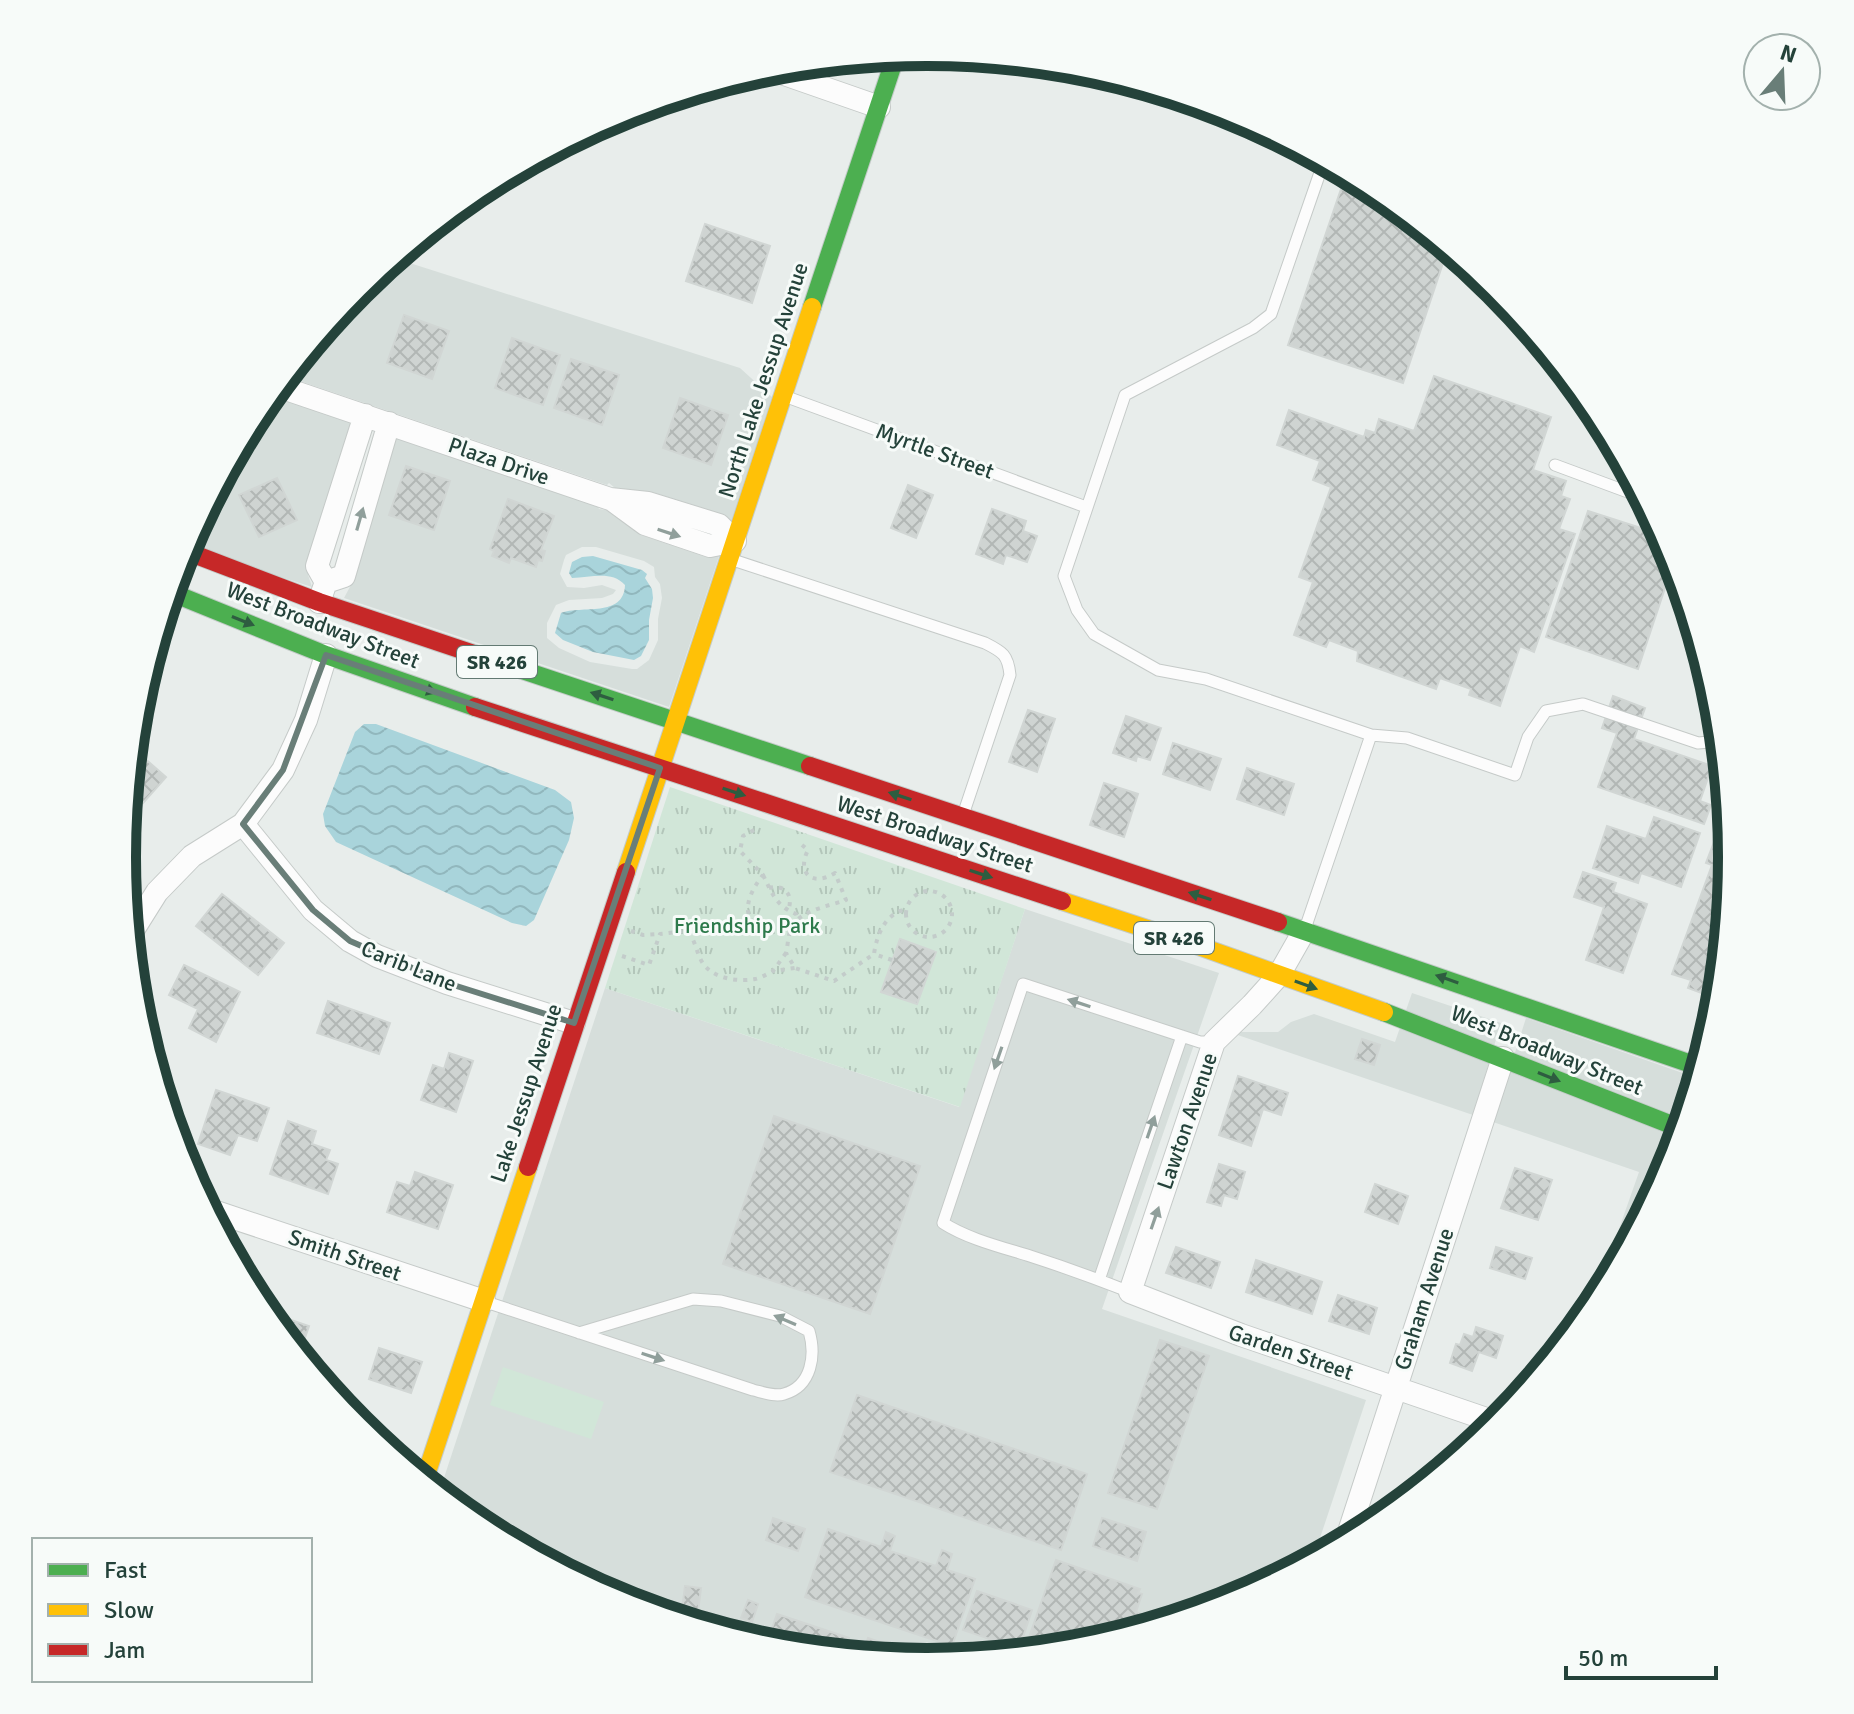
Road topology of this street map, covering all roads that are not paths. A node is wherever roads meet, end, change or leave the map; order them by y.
1 (892, 67) edge
2 (795, 78) edge
3 (879, 107) junction
4 (1320, 171) edge
5 (289, 390) edge
6 (783, 396) junction
7 (365, 415) junction
8 (389, 423) junction
9 (1555, 465) dead end
10 (1628, 492) edge
11 (1086, 507) junction
12 (732, 550) junction
13 (196, 554) edge
14 (322, 592) junction
15 (180, 596) edge
16 (326, 655) junction
17 (676, 721) junction
18 (1371, 735) junction
19 (1709, 742) edge
20 (660, 768) junction
21 (962, 816) junction
22 (243, 824) junction
23 (139, 920) edge
24 (1304, 931) junction
25 (1279, 975) junction
26 (574, 1023) junction
27 (1182, 1036) junction
28 (1214, 1042) junction
29 (1503, 1058) junction
30 (1690, 1064) edge
31 (1671, 1125) edge
32 (222, 1214) edge
33 (1099, 1280) junction
34 (1130, 1292) junction
35 (484, 1301) junction
36 (579, 1333) junction
37 (1395, 1388) junction
38 (1484, 1418) edge
39 (427, 1471) edge
40 (1351, 1524) edge

1 - 3 main road, North Lake Jessup Avenue
2 - 3 street
3 - 6 main road, North Lake Jessup Avenue
4 - 11 lane
5 - 7 street, Plaza Drive
6 - 11 lane, Myrtle Street
6 - 12 main road, North Lake Jessup Avenue
7 - 8 street, Plaza Drive
7 - 14 street
8 - 12 street, Plaza Drive
14 -> 8 street
9 - 10 lane
11 - 18 lane
12 - 17 main road, North Lake Jessup Avenue
12 - 21 lane
13 - 14 main road, West Broadway Street / SR 426
17 -> 14 main road, West Broadway Street / SR 426
15 -> 16 main road, West Broadway Street / SR 426
16 -> 20 main road, West Broadway Street / SR 426
16 - 22 street
17 - 20 main road, Lake Jessup Avenue
21 -> 17 main road, West Broadway Street / SR 426
18 - 19 lane
18 - 24 lane
20 -> 25 main road, West Broadway Street / SR 426
20 - 26 main road, Lake Jessup Avenue
24 -> 21 main road, West Broadway Street / SR 426
22 - 23 street
22 - 26 street, Carib Lane
24 - 25 street, Lawton Avenue
30 -> 24 main road, West Broadway Street / SR 426
25 - 28 street, Lawton Avenue
25 -> 29 main road, West Broadway Street / SR 426
26 - 35 main road, Lake Jessup Avenue
27 - 28 lane
33 -> 27 lane
27 -> 33 lane
34 -> 28 street, Lawton Avenue
29 -> 31 main road, West Broadway Street / SR 426
29 - 37 street, Graham Avenue
32 - 35 street, Smith Street
33 - 34 lane
34 - 37 street, Garden Street
35 - 36 lane
35 - 39 main road, Lake Jessup Avenue
36 -> 36 lane
37 - 38 street, Garden Street
37 - 40 street, Graham Avenue

